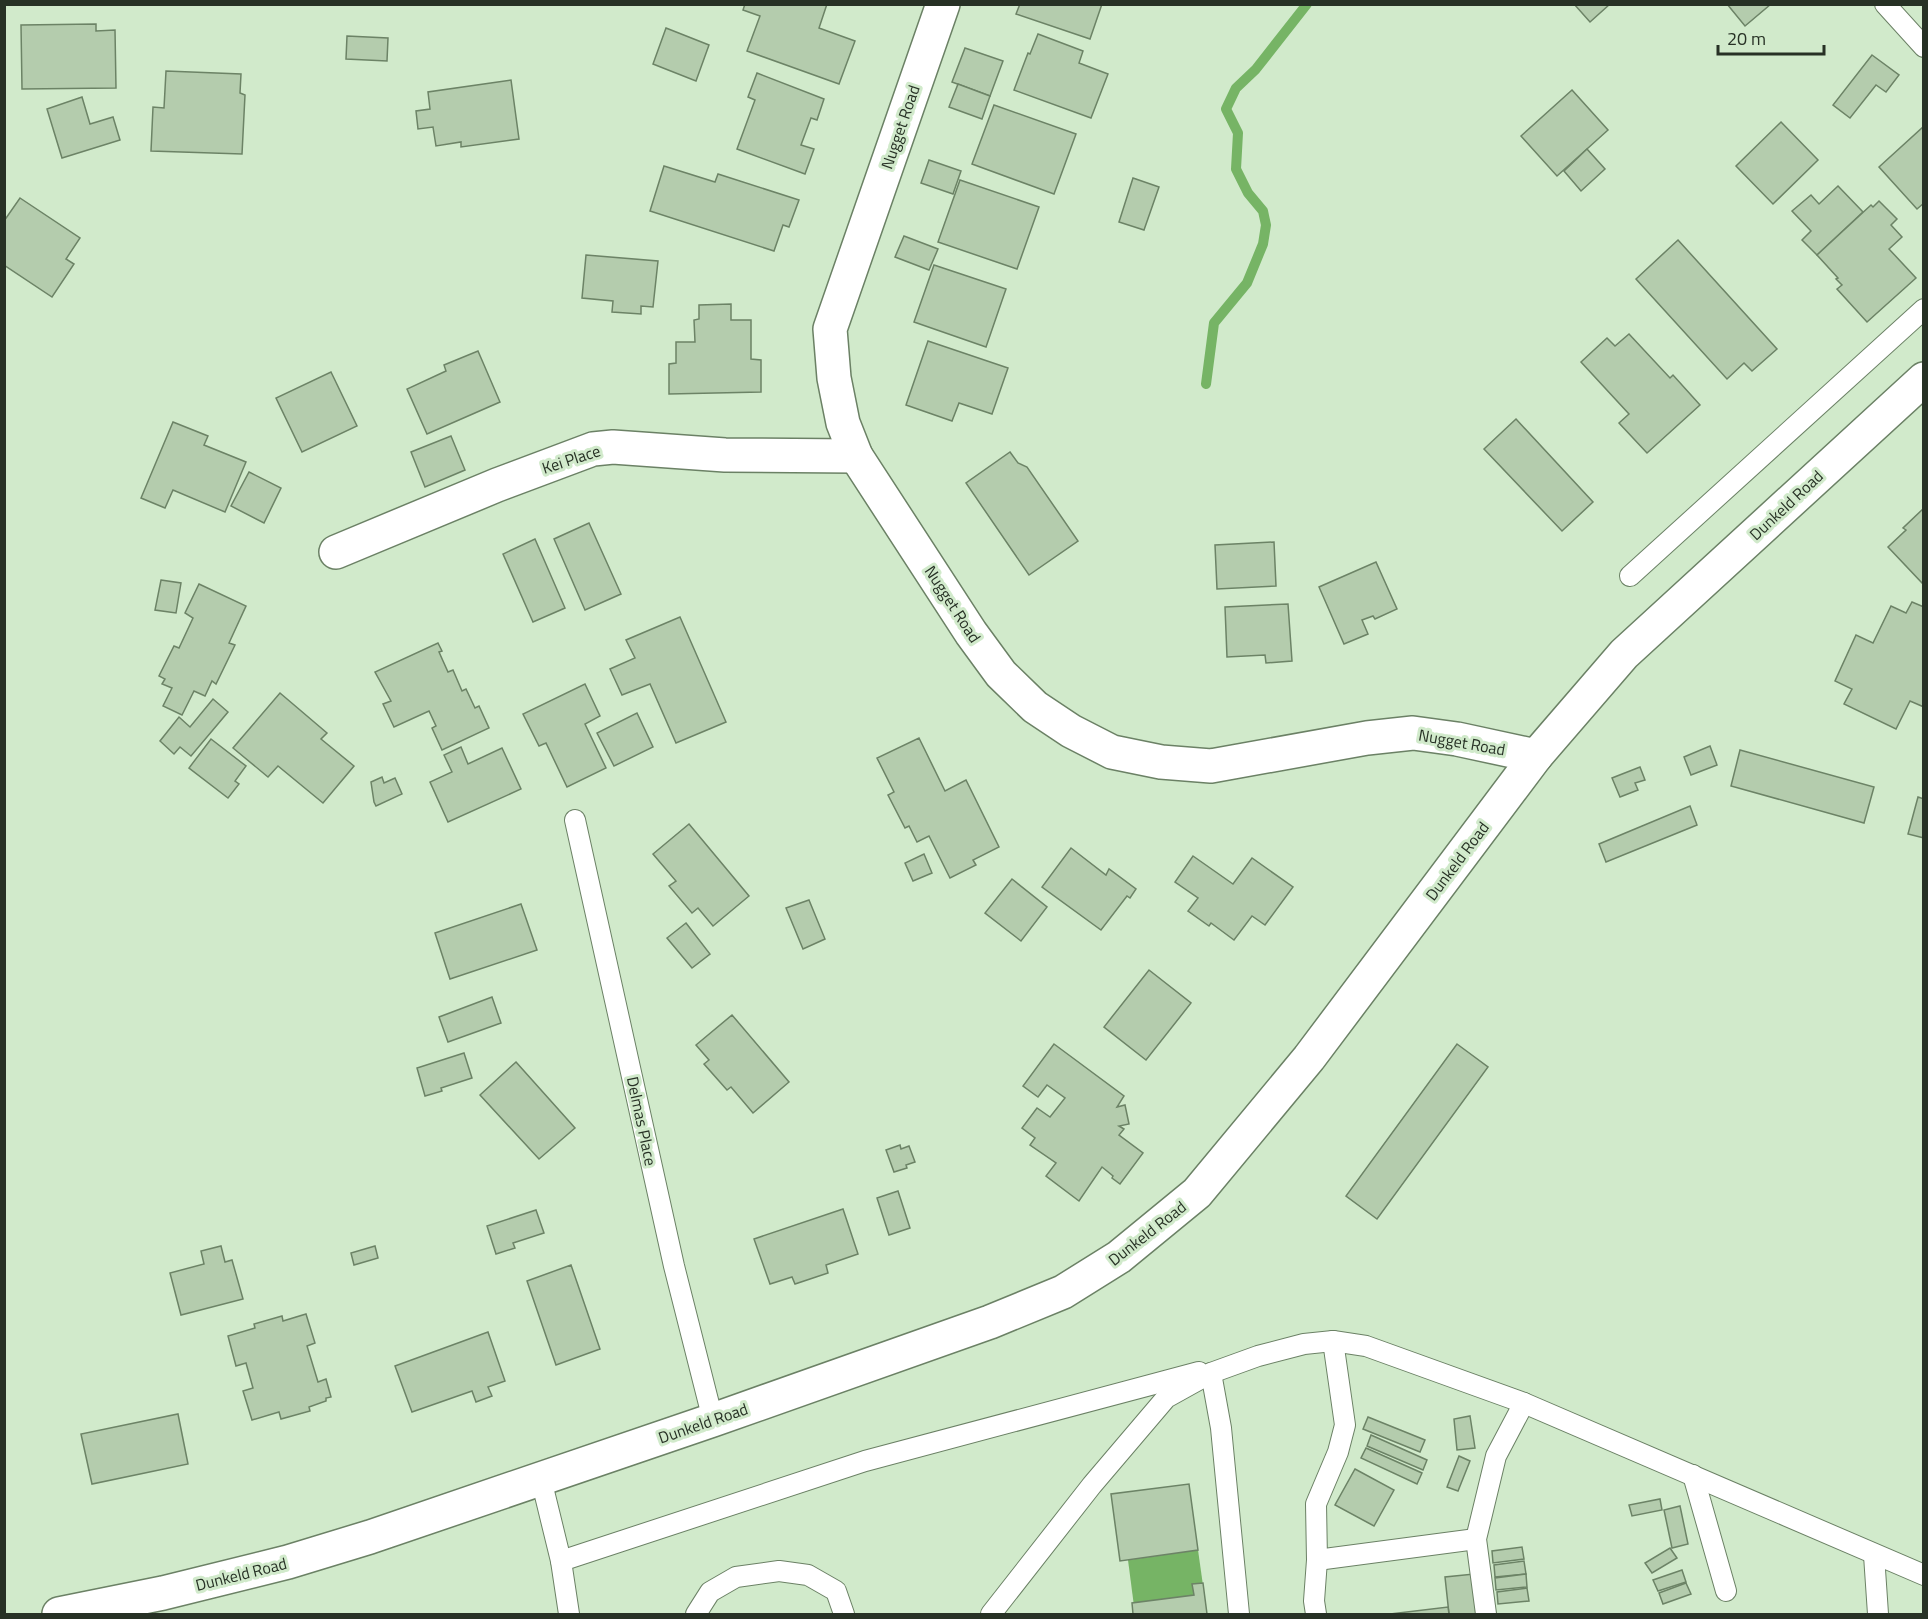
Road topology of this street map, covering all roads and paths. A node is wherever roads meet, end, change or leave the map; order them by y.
1 (943, 4) edge
2 (1885, 4) edge
3 (1923, 47) edge
4 (1923, 309) edge
5 (1923, 379) edge
6 (856, 456) junction
7 (336, 552) dead end
8 (1630, 576) dead end
9 (1536, 756) junction
10 (575, 820) dead end
11 (1333, 1341) junction
12 (1258, 1356) junction
13 (1210, 1373) junction
14 (1524, 1403) junction
15 (713, 1420) junction
16 (1693, 1475) junction
17 (541, 1479) junction
18 (1476, 1539) junction
19 (1874, 1555) junction
20 (1317, 1560) junction
21 (561, 1561) junction
22 (1923, 1575) edge
23 (1726, 1591) dead end
24 (59, 1614) edge
25 (569, 1614) edge
26 (696, 1614) edge
27 (844, 1614) edge
28 (991, 1614) edge
29 (1239, 1614) edge
30 (1316, 1614) edge
31 (1486, 1614) edge
32 (1878, 1614) edge

1 - 6 main road, Nugget Road
2 - 3 lane
4 - 8 lane
5 - 9 main road, Dunkeld Road
6 - 7 main road, Kei Place
6 - 9 main road, Nugget Road
9 - 15 main road, Dunkeld Road
10 - 15 lane, Delmas Place
11 - 12 lane
11 - 14 lane
11 - 20 lane
12 - 13 lane
12 - 21 lane
13 - 28 lane
13 - 29 lane
14 - 16 lane
14 - 18 lane
15 - 17 main road, Dunkeld Road
16 - 19 lane
16 - 23 lane
17 - 21 lane
17 - 24 main road, Dunkeld Road
18 - 20 lane
18 - 31 lane
19 - 22 lane
19 - 32 lane
20 - 30 lane
21 - 25 lane
26 - 27 lane

